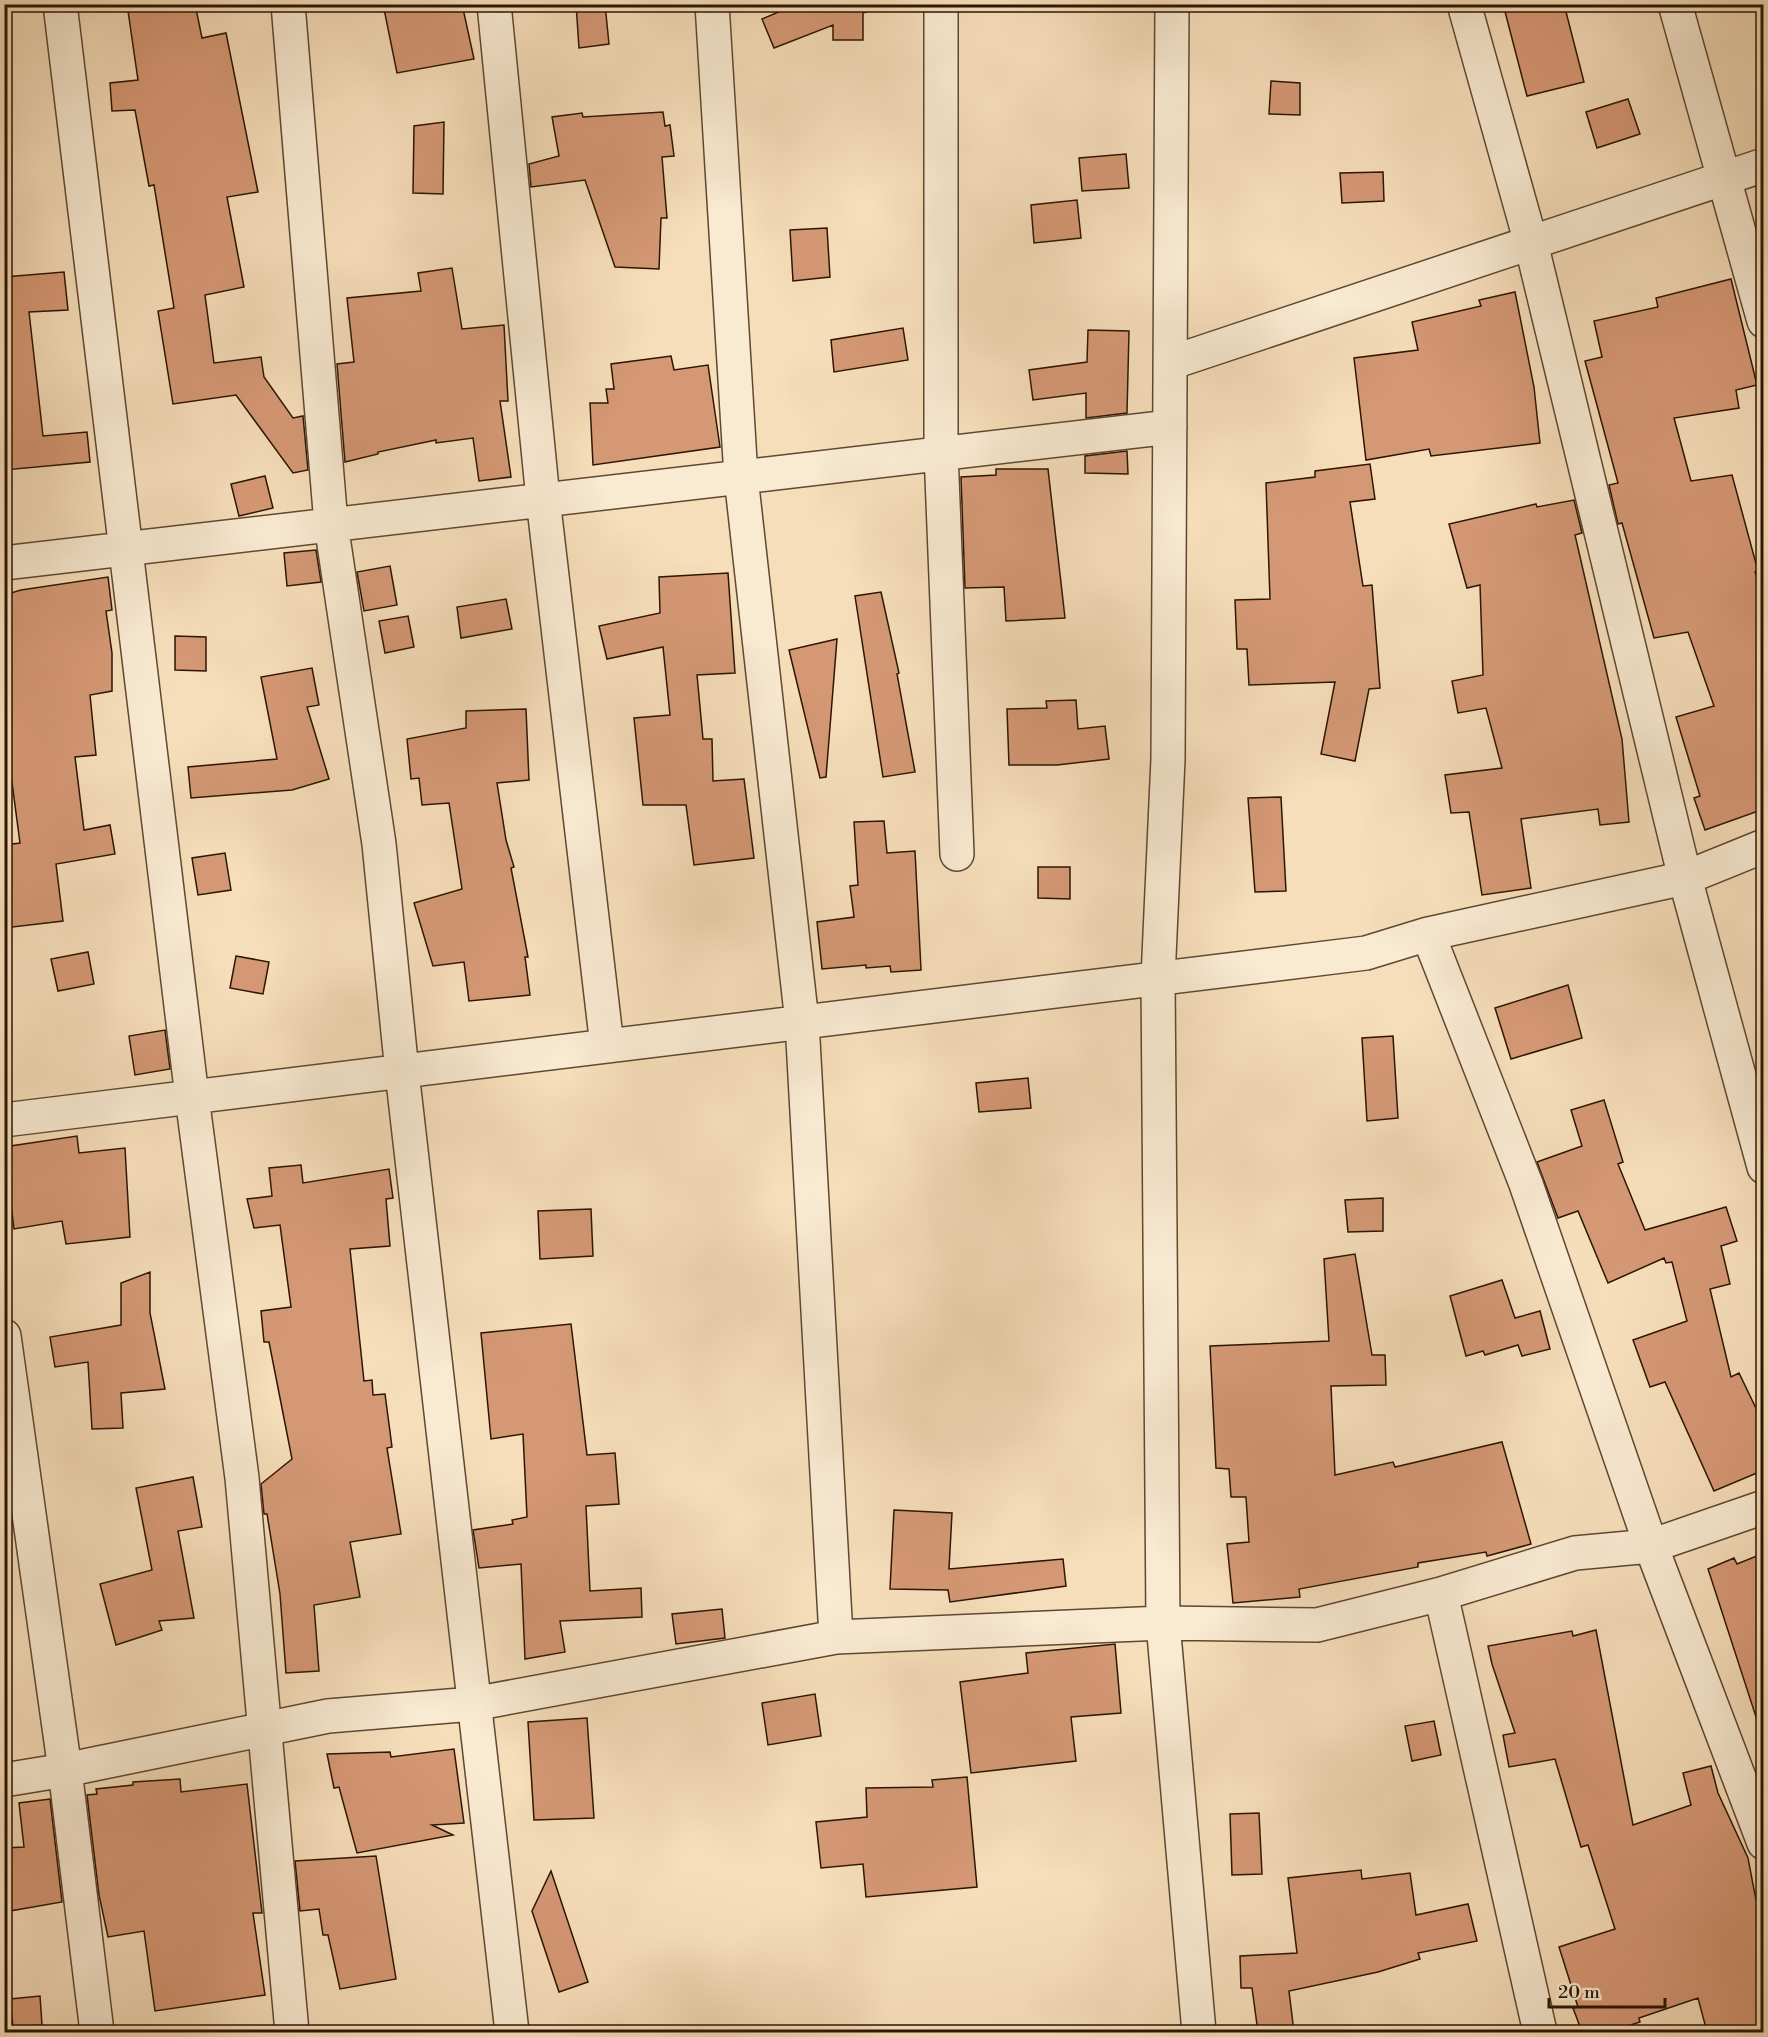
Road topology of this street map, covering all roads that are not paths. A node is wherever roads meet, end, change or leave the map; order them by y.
1 (60, 4) edge
2 (288, 4) edge
3 (494, 4) edge
4 (712, 4) edge
5 (941, 4) edge
6 (1172, 4) edge
7 (1464, 4) edge
8 (1675, 4) edge
9 (1764, 165) edge
10 (1722, 179) junction
11 (1531, 243) junction
12 (1764, 321) edge
13 (1170, 363) junction
14 (1170, 427) junction
15 (941, 452) junction
16 (741, 477) junction
17 (543, 500) junction
18 (331, 524) junction
19 (125, 550) junction
20 (4, 563) edge
21 (1764, 846) edge
22 (957, 855) dead end
23 (1684, 878) junction
24 (1428, 934) junction
25 (1158, 978) junction
26 (802, 1022) junction
27 (607, 1046) junction
28 (402, 1072) junction
29 (192, 1097) junction
30 (4, 1120) edge
31 (1764, 1167) edge
32 (4, 1336) edge
33 (1764, 1507) edge
34 (1650, 1546) junction
35 (1441, 1594) junction
36 (1163, 1623) junction
37 (836, 1637) junction
38 (473, 1704) junction
39 (266, 1729) junction
40 (65, 1770) junction
41 (4, 1780) edge
42 (1764, 1843) edge
43 (97, 2032) edge
44 (292, 2032) edge
45 (512, 2032) edge
46 (1199, 2032) edge
47 (1540, 2032) edge

1 - 19 street
2 - 18 street
3 - 17 street
4 - 16 street
5 - 15 street
6 - 13 street
7 - 11 street
8 - 10 street
9 - 10 street
10 - 11 street
10 - 12 street
11 - 13 street
11 - 23 street
13 - 14 street
14 - 15 street
14 - 25 street
15 - 16 street
15 - 22 street
16 - 17 street
16 - 26 street
17 - 18 street
17 - 27 street
18 - 19 street
18 - 28 street
19 - 20 street
19 - 29 street
21 - 23 street
23 - 24 street
23 - 31 street
24 - 25 street
24 - 34 street
25 - 26 street
25 - 36 street
26 - 27 street
26 - 37 street
27 - 28 street
28 - 29 street
28 - 38 street
29 - 30 street
29 - 39 street
32 - 40 street
33 - 34 street
34 - 35 street
34 - 42 street
35 - 36 street
35 - 47 street
36 - 37 street
36 - 46 street
37 - 38 street
38 - 39 street
38 - 45 street
39 - 40 street
39 - 44 street
40 - 41 street
40 - 43 street

